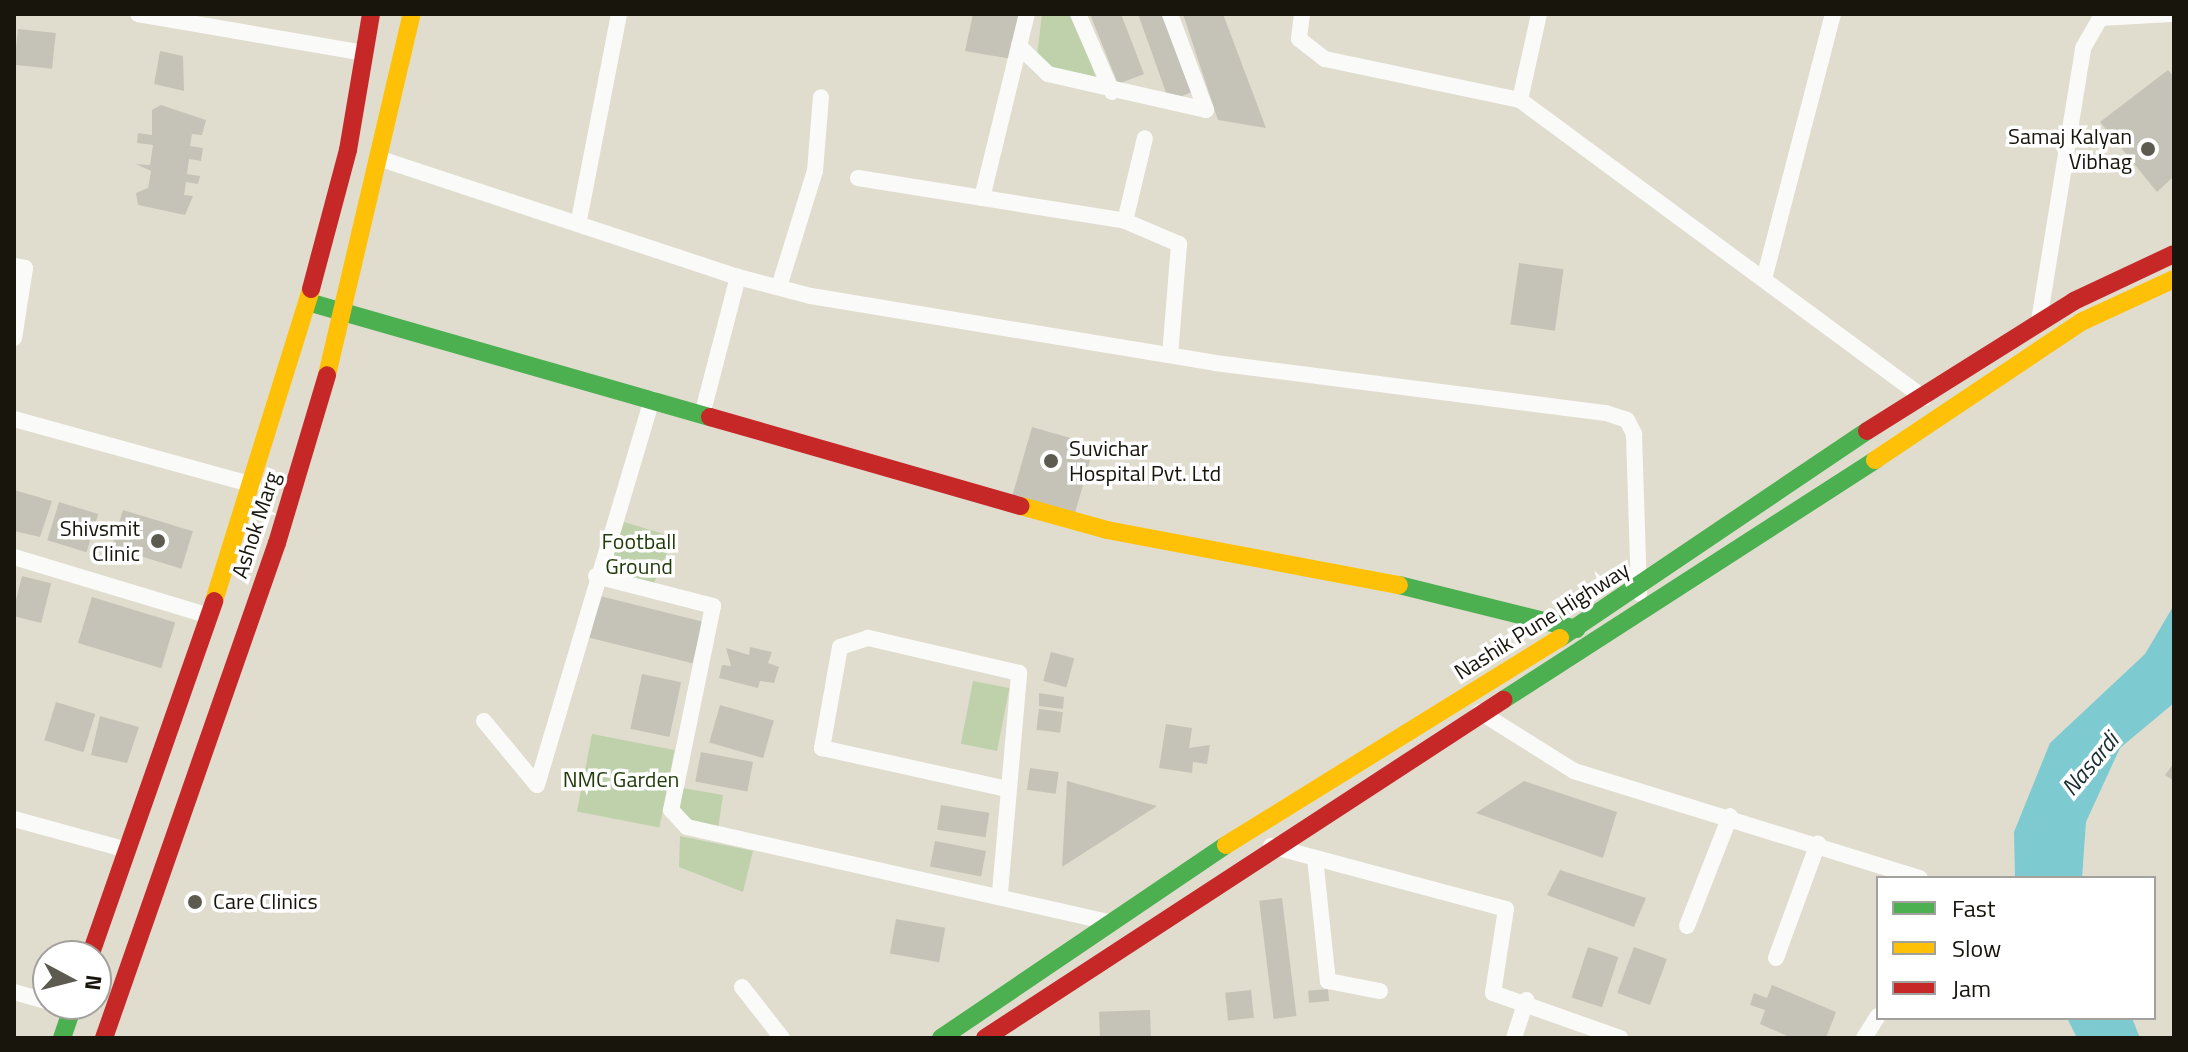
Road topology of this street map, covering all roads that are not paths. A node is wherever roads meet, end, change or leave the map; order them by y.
1 (138, 14) edge
2 (371, 14) edge
3 (412, 14) edge
4 (619, 14) edge
5 (1027, 14) edge
6 (1078, 14) edge
7 (1170, 14) edge
8 (1302, 14) edge
9 (1539, 14) edge
10 (1833, 14) edge
11 (2171, 14) edge
12 (1019, 46) junction
13 (364, 53) junction
14 (1112, 92) junction
15 (821, 97) dead end
16 (1520, 100) junction
17 (1145, 138) dead end
18 (381, 159) junction
19 (858, 178) dead end
20 (982, 198) junction
21 (579, 220) junction
22 (1125, 221) junction
23 (2174, 254) edge
24 (14, 266) edge
25 (738, 277) junction
26 (1764, 279) junction
27 (2174, 279) edge
28 (779, 287) junction
29 (308, 302) junction
30 (346, 311) junction
31 (2039, 321) junction
32 (14, 338) edge
33 (1170, 355) junction
34 (1921, 394) junction
35 (652, 399) junction
36 (702, 415) junction
37 (1939, 415) junction
38 (14, 419) edge
39 (253, 485) junction
40 (14, 557) edge
41 (596, 576) junction
42 (1637, 590) junction
43 (1649, 608) junction
44 (209, 616) junction
45 (1577, 629) junction
46 (1480, 712) junction
47 (484, 721) dead end
48 (1007, 789) junction
49 (1730, 816) junction
50 (14, 819) edge
51 (1818, 843) junction
52 (1271, 846) junction
53 (127, 850) junction
54 (1315, 858) junction
55 (1914, 876) edge
56 (1000, 892) junction
57 (1109, 922) junction
58 (1687, 926) dead end
59 (96, 940) edge
60 (1776, 958) dead end
61 (742, 987) dead end
62 (1380, 991) dead end
63 (1526, 1000) junction
64 (1876, 1019) edge
65 (104, 1038) edge
66 (782, 1038) edge
67 (941, 1038) edge
68 (985, 1038) edge
69 (1514, 1038) edge
70 (1620, 1038) edge
71 (1864, 1038) edge

1 - 13 street
2 - 13 main road, Ashok Marg
3 - 18 main road, Ashok Marg
4 - 21 street
5 - 12 street
6 - 14 street
7 - 14 street
8 - 16 street
9 - 16 street
10 - 26 street
11 - 31 street
12 - 14 street
12 - 20 street
13 - 29 main road, Ashok Marg
15 - 28 street
16 - 26 street
17 - 22 street
18 - 21 street
18 - 30 main road, Ashok Marg
19 - 20 street
20 - 22 street
21 - 25 street
22 - 33 street
23 - 31 main road, Nashik Pune Highway
24 - 32 street
25 - 28 street
25 - 36 street
26 - 34 street
27 - 37 main road, Nashik Pune Highway
28 - 33 street
29 - 30 main road
29 - 39 main road, Ashok Marg
30 - 35 main road
30 - 65 main road, Ashok Marg
31 - 34 main road, Nashik Pune Highway
33 - 42 street
34 - 37 street
34 - 42 main road, Nashik Pune Highway
35 - 36 main road
35 - 41 street
36 - 45 main road
37 - 43 main road, Nashik Pune Highway
38 - 39 street
39 - 44 main road, Ashok Marg
40 - 44 street
41 - 47 street
41 - 56 street
42 - 43 street
42 - 45 main road, Nashik Pune Highway
43 - 46 main road, Nashik Pune Highway
44 - 53 main road, Ashok Marg
45 - 57 main road, Nashik Pune Highway
46 - 49 street
46 - 52 main road, Nashik Pune Highway
48 - 48 street
48 - 56 street
49 - 51 street
49 - 58 street
50 - 53 street
51 - 55 street
51 - 60 street
52 - 54 street
52 - 68 main road, Nashik Pune Highway
53 - 59 main road, Ashok Marg
54 - 62 street
54 - 63 street
56 - 57 street
57 - 67 main road, Nashik Pune Highway
61 - 66 street
63 - 69 street
63 - 70 street
64 - 71 street

